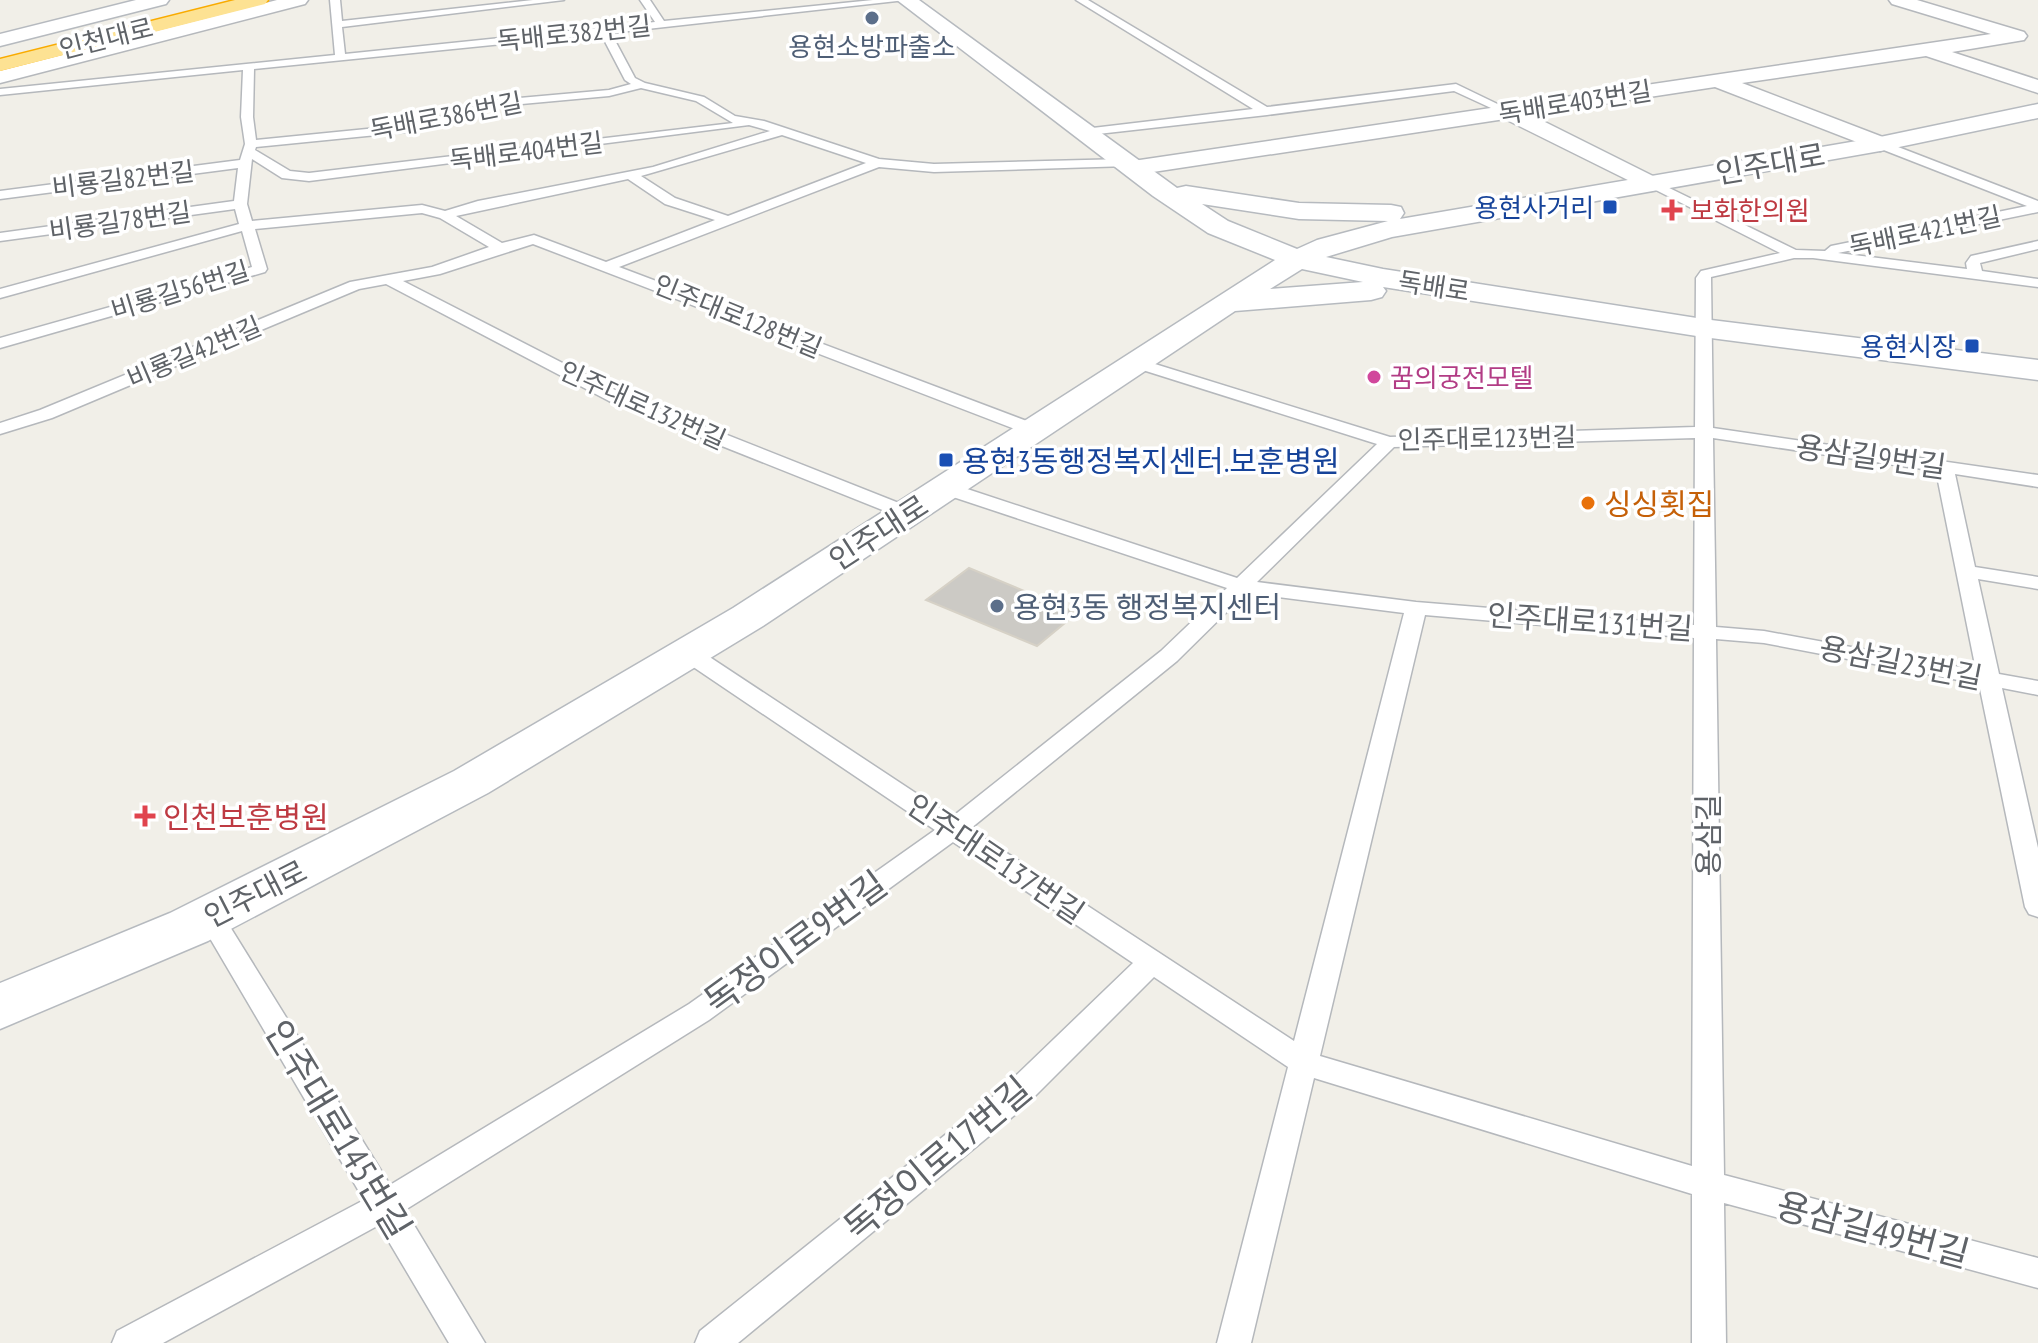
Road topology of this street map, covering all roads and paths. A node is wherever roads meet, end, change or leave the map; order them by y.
1 (159, 0) edge
2 (209, 0) edge
3 (258, 0) edge
4 (299, 0) edge
5 (335, 0) edge
6 (559, 0) edge
7 (645, 0) edge
8 (904, 0) edge
9 (1081, 0) edge
10 (1898, 0) edge
11 (661, 24) junction
12 (335, 25) junction
13 (604, 30) junction
14 (2028, 39) edge
15 (0, 40) edge
16 (1926, 49) junction
17 (0, 54) edge
18 (340, 57) junction
19 (0, 65) edge
20 (248, 66) junction
21 (0, 77) edge
22 (1716, 81) junction
23 (641, 85) junction
24 (2038, 87) edge
25 (0, 92) edge
26 (2038, 111) edge
27 (1267, 112) junction
28 (1508, 112) junction
29 (752, 123) junction
30 (780, 132) junction
31 (1084, 133) junction
32 (1880, 144) junction
33 (248, 153) junction
34 (878, 163) junction
35 (1129, 166) junction
36 (629, 174) junction
37 (1650, 184) junction
38 (1162, 190) junction
39 (0, 195) edge
40 (240, 204) junction
41 (2038, 207) edge
42 (445, 215) junction
43 (1458, 217) junction
44 (728, 220) junction
45 (1411, 225) junction
46 (246, 226) junction
47 (0, 237) edge
48 (2038, 245) edge
49 (500, 248) junction
50 (1794, 254) junction
51 (1813, 254) junction
52 (1297, 259) junction
53 (608, 266) junction
54 (1975, 275) junction
55 (388, 279) junction
56 (2038, 283) edge
57 (1445, 288) junction
58 (0, 294) edge
59 (1222, 306) junction
60 (1703, 328) junction
61 (0, 343) edge
62 (1136, 363) junction
63 (2038, 370) edge
64 (0, 429) edge
65 (1034, 430) junction
66 (1705, 432) junction
67 (1389, 442) junction
68 (1945, 474) junction
69 (2038, 481) edge
70 (945, 488) junction
71 (907, 513) junction
72 (1965, 571) junction
73 (2038, 583) edge
74 (1240, 586) junction
75 (1416, 608) junction
76 (1705, 630) junction
77 (1764, 637) joint
78 (688, 653) junction
79 (1988, 679) junction
80 (2038, 688) edge
81 (952, 830) junction
82 (2038, 907) edge
83 (210, 916) junction
84 (1152, 962) junction
85 (0, 1007) edge
86 (1304, 1063) junction
87 (1708, 1185) junction
88 (385, 1205) junction
89 (2038, 1273) edge
90 (129, 1343) edge
91 (468, 1343) edge
92 (712, 1343) edge
93 (1234, 1343) edge
94 (1709, 1343) edge

1 - 15 main road
2 - 17 highway, 인천대로
3 - 19 highway, 인천대로
4 - 21 street
5 - 12 lane
6 - 12 lane
7 - 11 lane
8 - 11 lane, 독배로382번길
8 - 31 main road, 독배로
9 - 27 lane
10 - 14 street
11 - 13 lane, 독배로382번길
12 - 18 lane
13 - 18 lane, 독배로382번길
13 - 23 lane
14 - 16 street, 독배로403번길
16 - 22 street, 독배로403번길
16 - 24 street
18 - 20 lane, 독배로382번길
20 - 25 lane, 독배로382번길
20 - 33 lane
22 - 28 street, 독배로403번길
22 - 32 street
23 - 29 lane, 독배로404번길
23 - 33 lane, 독배로386번길
26 - 32 main road, 인주대로
27 - 28 lane
27 - 31 lane
28 - 35 street, 독배로403번길
28 - 37 street
29 - 30 lane, 독배로404번길
29 - 33 lane, 독배로404번길
30 - 34 lane, 독배로404번길
30 - 36 lane, 독배로404번길
31 - 35 main road, 독배로
32 - 37 main road, 인주대로
32 - 41 lane
33 - 39 lane, 비룡길82번길
33 - 40 lane
34 - 35 lane, 독배로404번길
34 - 44 lane
35 - 38 main road, 독배로
36 - 42 lane
36 - 44 lane
37 - 43 main road, 인주대로
37 - 50 lane
38 - 43 main road
38 - 52 main road, 독배로
40 - 46 lane
40 - 47 lane, 비룡길78번길
41 - 51 lane, 독배로421번길
42 - 46 lane
42 - 49 lane
43 - 45 main road, 인주대로
44 - 53 lane
45 - 52 main road, 인주대로
45 - 57 main road
46 - 58 lane, 비룡길56번길
46 - 61 lane, 비룡길56번길
48 - 54 lane
49 - 53 lane, 인주대로128번길
49 - 55 lane, 비룡길42번길
50 - 51 lane, 독배로421번길
50 - 60 lane, 독배로421번길
51 - 54 lane, 독배로421번길
52 - 57 main road, 독배로
52 - 59 main road, 인주대로
53 - 65 lane, 인주대로128번길
54 - 56 lane
55 - 64 lane, 비룡길42번길
55 - 71 lane, 인주대로132번길
57 - 59 main road
57 - 60 main road, 독배로
59 - 62 main road, 인주대로
60 - 63 main road, 독배로
60 - 66 lane, 용삼길
62 - 65 main road, 인주대로
62 - 67 lane, 인주대로123번길
65 - 70 main road, 인주대로
66 - 67 lane, 인주대로123번길
66 - 68 lane, 용삼길9번길
66 - 76 lane, 용삼길
67 - 74 lane, 독정이로9번길
68 - 69 lane, 용삼길9번길
68 - 72 lane
70 - 71 main road, 인주대로
70 - 74 lane, 인주대로131번길
71 - 78 main road, 인주대로
72 - 73 lane
72 - 79 lane
74 - 75 lane, 인주대로131번길
74 - 81 lane, 독정이로9번길
75 - 76 lane, 인주대로131번길
75 - 86 lane
76 - 77 lane, 인주대로131번길
76 - 87 lane, 용삼길
77 - 79 lane, 용삼길23번길
78 - 81 lane, 인주대로137번길
78 - 83 main road, 인주대로
79 - 80 lane, 용삼길23번길
79 - 82 lane
81 - 84 lane, 인주대로137번길
81 - 88 lane, 독정이로9번길
83 - 85 main road, 인주대로
83 - 88 lane, 인주대로145번길
84 - 86 lane, 인주대로137번길
84 - 92 lane, 독정이로17번길
86 - 87 lane, 인주대로137번길
86 - 93 lane
87 - 89 lane, 용삼길49번길
87 - 94 lane, 용삼길
88 - 90 lane, 독정이로9번길
88 - 91 lane, 인주대로145번길

